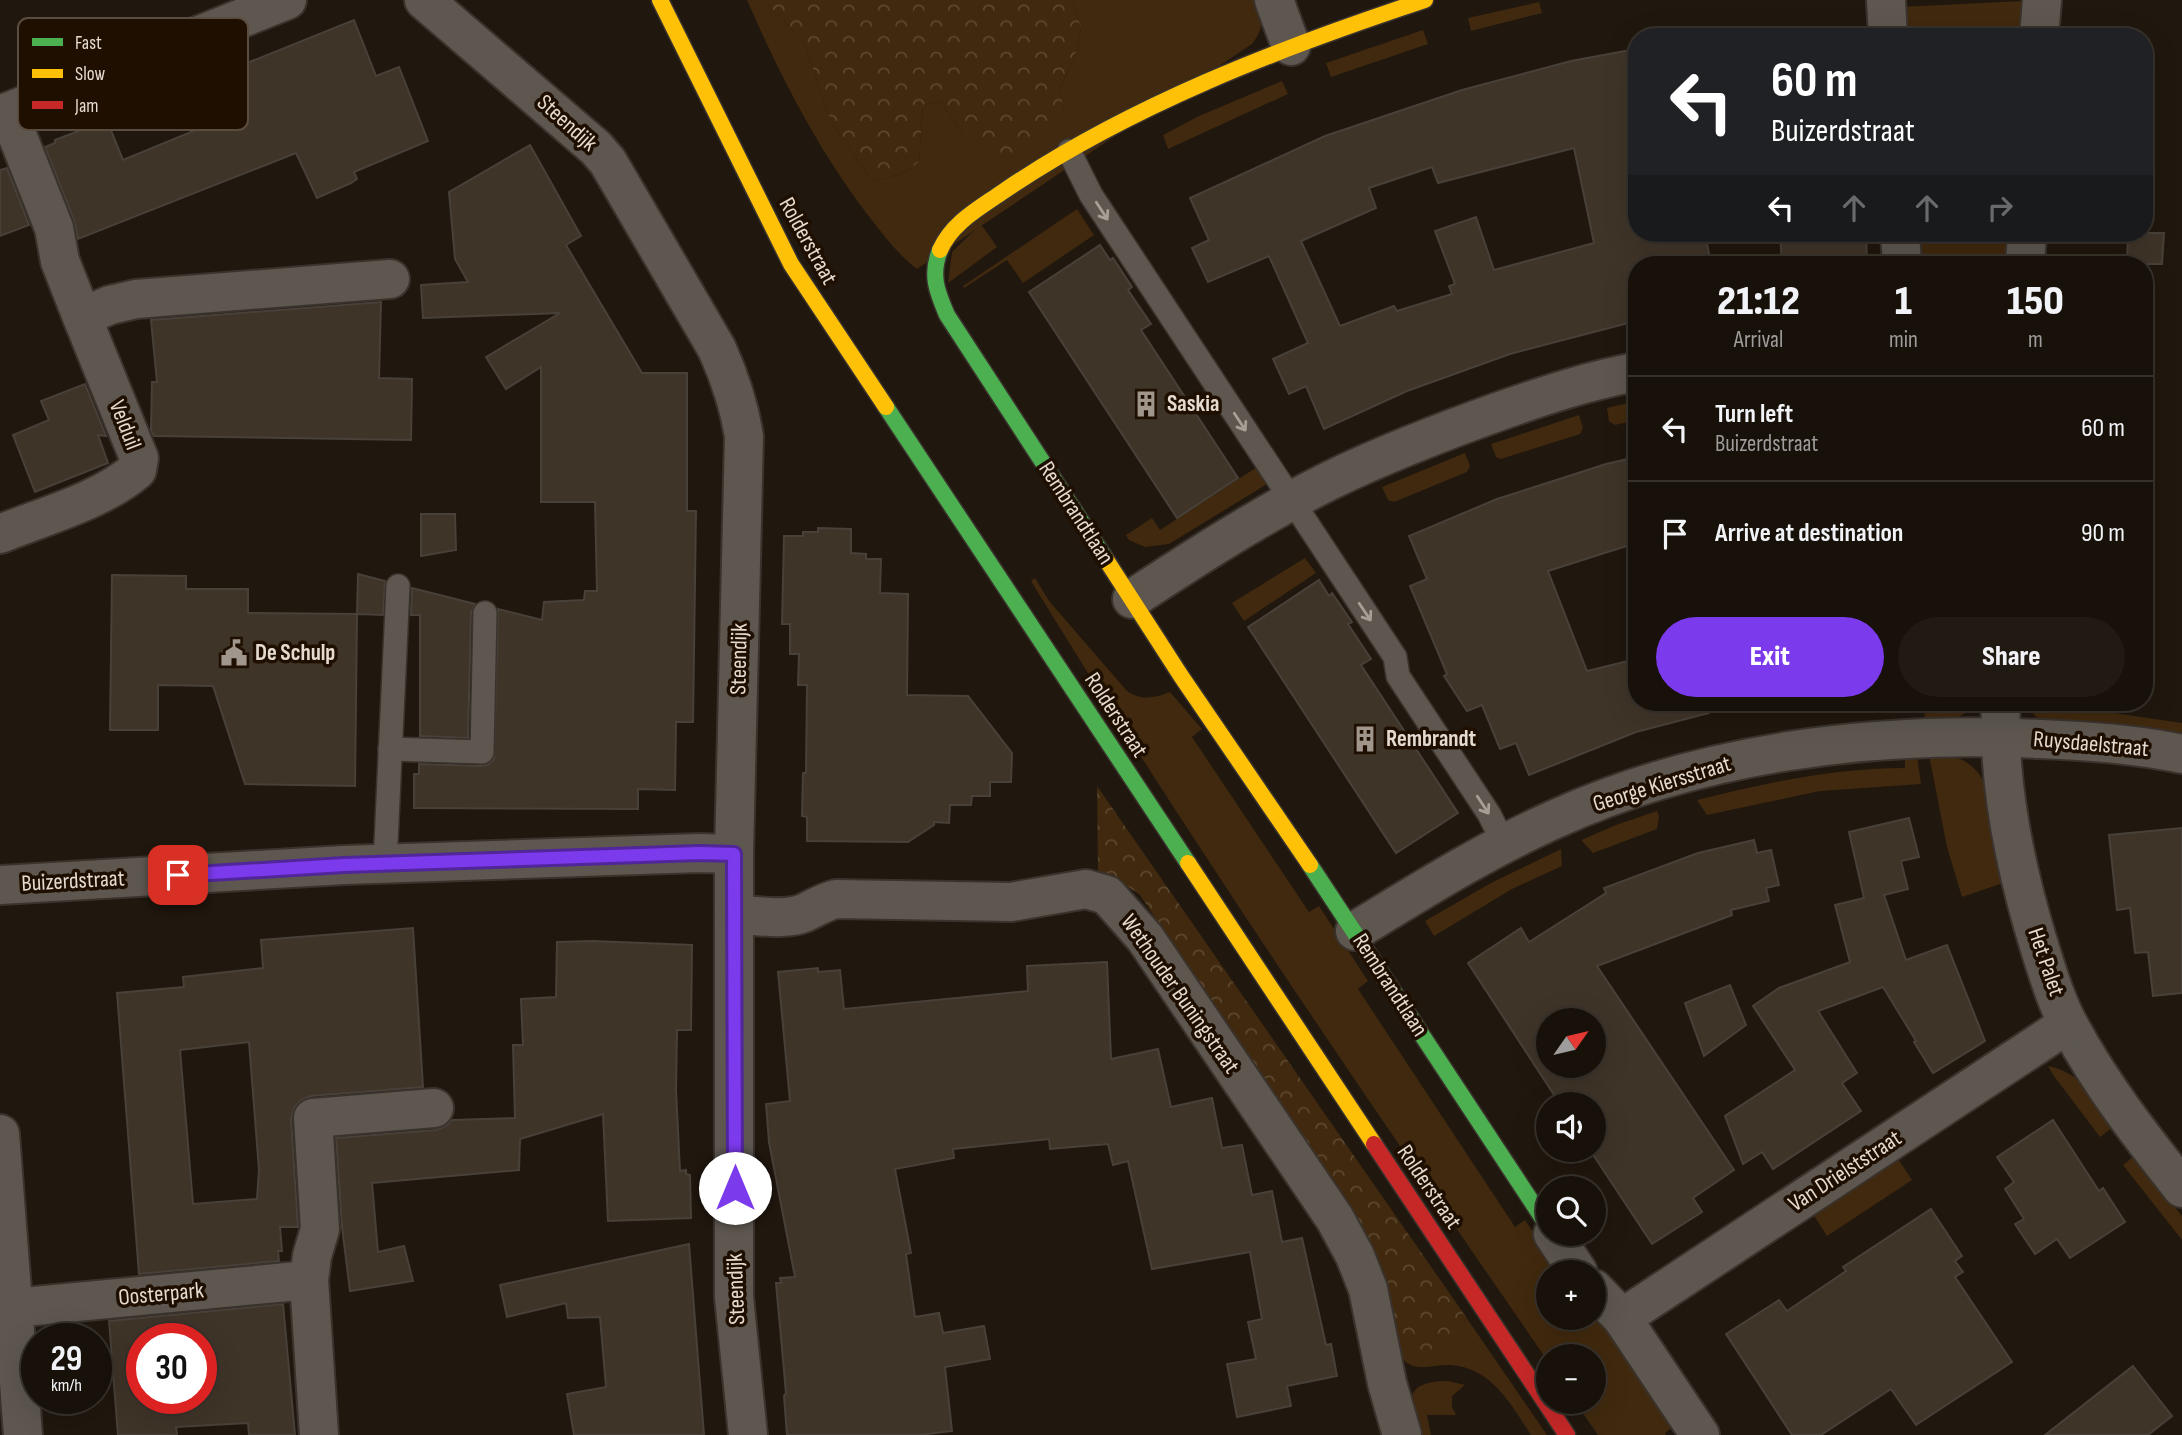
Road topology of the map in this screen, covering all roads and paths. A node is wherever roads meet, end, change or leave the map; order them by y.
1 (287, 0) edge
2 (424, 0) edge
3 (660, 0) edge
4 (1274, 0) edge
5 (1425, 0) edge
6 (1886, 0) edge
7 (2042, 0) edge
8 (242, 18) edge
9 (1888, 28) edge
10 (2040, 28) edge
11 (1291, 46) junction
12 (4, 114) edge
13 (1069, 151) junction
14 (390, 278) dead end
15 (82, 317) junction
16 (1628, 374) edge
17 (1292, 501) junction
18 (0, 534) edge
19 (398, 586) dead end
20 (1132, 599) junction
21 (485, 614) dead end
22 (2000, 719) edge
23 (390, 749) junction
24 (2182, 754) edge
25 (1504, 844) junction
26 (734, 854) junction
27 (386, 864) junction
28 (0, 885) edge
29 (736, 915) junction
30 (1354, 931) junction
31 (2068, 1024) junction
32 (434, 1108) dead end
33 (0, 1134) edge
34 (2182, 1188) edge
35 (1536, 1208) edge
36 (309, 1280) junction
37 (1606, 1301) edge
38 (13, 1308) junction
39 (1622, 1318) junction
40 (23, 1435) edge
41 (319, 1435) edge
42 (747, 1435) edge
43 (1402, 1435) edge
44 (1567, 1435) edge
45 (1700, 1435) edge

1 - 8 street
2 - 26 street, Steendijk
3 - 44 street, Rolderstraat
4 - 11 street
5 - 11 street, Rembrandtlaan
6 - 9 street
7 - 10 street
11 - 13 street, Rembrandtlaan
12 - 15 street, Velduil
13 -> 17 lane
13 - 20 street, Rembrandtlaan
14 - 15 street
15 - 18 street, Velduil
16 - 17 street
17 - 20 street
17 -> 25 lane
19 - 23 lane
20 - 30 street, Rembrandtlaan
21 - 23 lane
22 - 24 street, Ruysdaelstraat
22 - 25 street, George Kiersstraat
22 - 31 street, Het Palet
23 - 27 lane
25 - 30 street, George Kiersstraat
26 - 27 street, Buizerdstraat
26 - 29 street, Steendijk
27 - 28 street, Buizerdstraat
29 - 42 street, Steendijk
29 - 43 street, Wethouder Buningstraat
30 - 35 street, Rembrandtlaan
31 - 34 street, Het Palet
31 - 39 street, Van Drielststraat
32 - 36 street
33 - 38 street
36 - 38 street, Oosterpark
36 - 41 street
37 - 39 street
38 - 40 street
39 - 45 street

